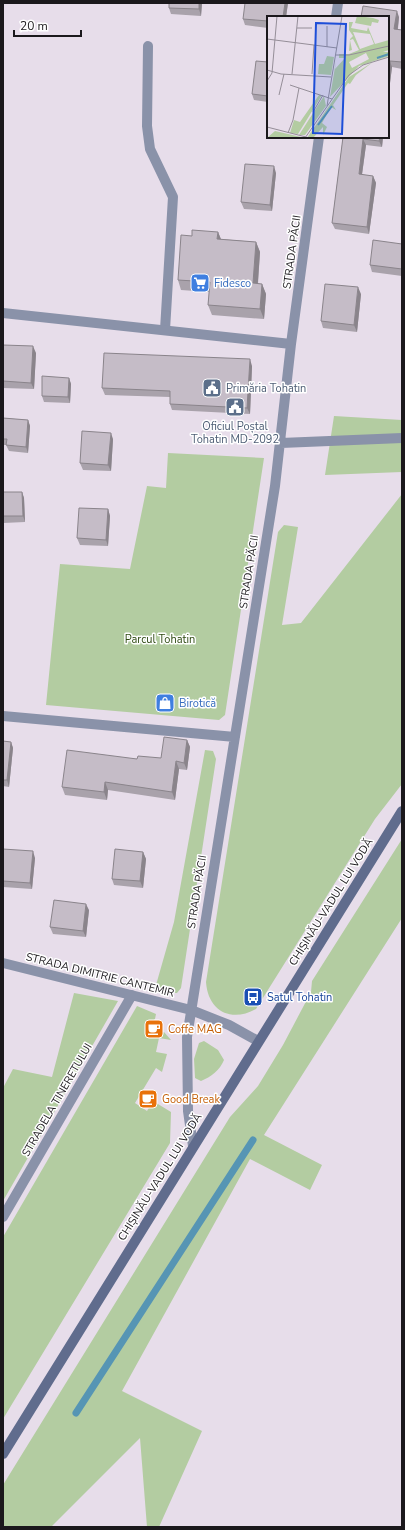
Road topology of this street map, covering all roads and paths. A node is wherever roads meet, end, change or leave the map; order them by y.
1 (338, 3) edge
2 (336, 16) edge
3 (148, 46) dead end
4 (320, 138) edge
5 (3, 313) edge
6 (165, 330) junction
7 (291, 344) junction
8 (402, 438) edge
9 (281, 443) junction
10 (3, 716) edge
11 (235, 737) junction
12 (402, 811) edge
13 (3, 963) edge
14 (132, 996) junction
15 (190, 1010) junction
16 (258, 1041) junction
17 (193, 1146) junction
18 (3, 1217) edge
19 (3, 1454) edge

1 - 2 street
3 - 6 street
4 - 7 street, STRADA PĂCII
5 - 6 street
6 - 7 street
7 - 9 street, STRADA PĂCII
8 - 9 street
9 - 11 street, STRADA PĂCII
10 - 11 street
11 - 15 street, STRADA PĂCII
12 - 16 main road, CHIȘINĂU-VADUL LUI VODĂ
13 - 14 street, STRADA DIMITRIE CANTEMIR
14 - 15 street, STRADA DIMITRIE CANTEMIR
14 - 18 street, STRADELA TINERETULUI
15 - 16 street
15 - 17 street, STRADA PĂCII
16 - 17 main road, CHIȘINĂU-VADUL LUI VODĂ
17 - 19 main road, CHIȘINĂU-VADUL LUI VODĂ

